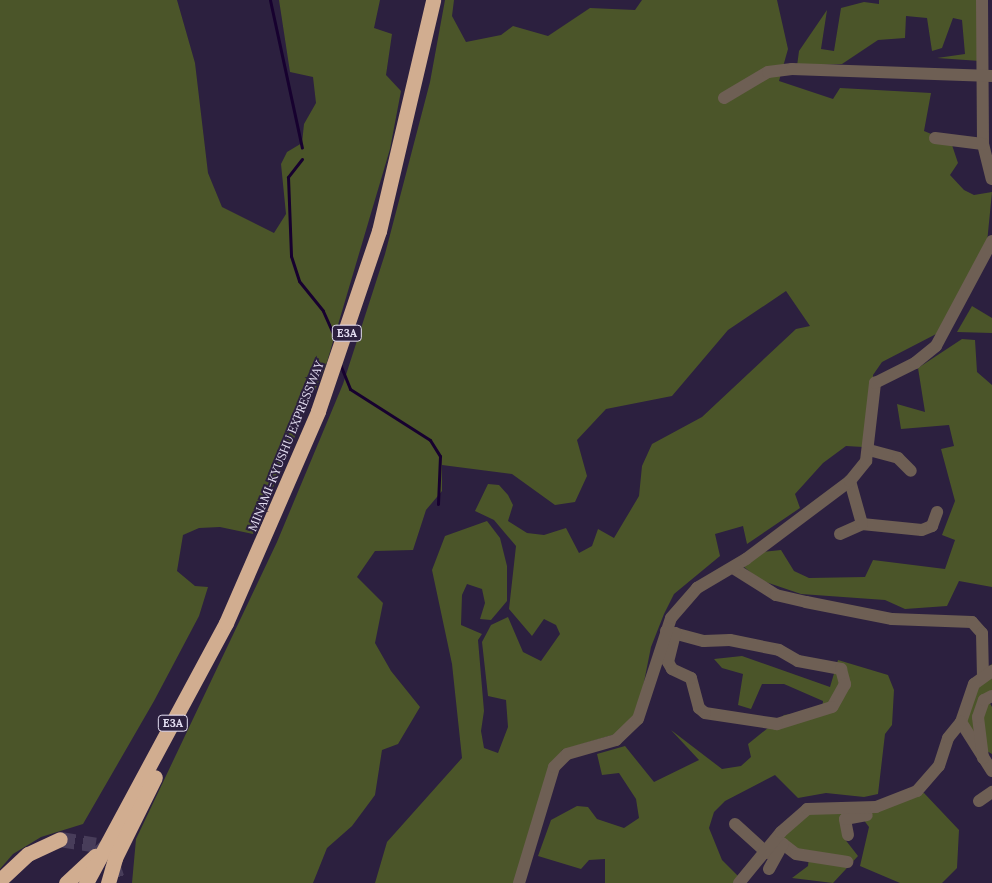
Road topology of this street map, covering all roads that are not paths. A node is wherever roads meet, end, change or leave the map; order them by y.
1 (433, 0) edge
2 (984, 5) edge
3 (987, 75) edge
4 (724, 98) dead end
5 (935, 138) dead end
6 (983, 144) junction
7 (992, 179) edge
8 (992, 241) edge
9 (869, 450) junction
10 (911, 471) dead end
11 (850, 481) junction
12 (937, 512) dead end
13 (862, 524) junction
14 (840, 534) dead end
15 (733, 568) junction
16 (226, 623) junction
17 (671, 632) junction
18 (987, 673) edge
19 (992, 696) edge
20 (960, 722) junction
21 (982, 758) junction
22 (992, 771) edge
23 (992, 792) edge
24 (980, 801) dead end
25 (869, 808) junction
26 (791, 821) junction
27 (120, 823) junction
28 (735, 824) dead end
29 (848, 835) dead end
30 (60, 839) tunnel mouth
31 (783, 844) junction
32 (767, 853) junction
33 (95, 856) junction
34 (847, 862) dead end
35 (769, 869) dead end
36 (0, 880) edge
37 (66, 883) edge
38 (76, 883) edge
39 (86, 883) edge
40 (108, 883) edge
41 (519, 883) edge
42 (739, 883) edge

1 - 16 highway, MINAMI-KYUSHU EXPRESSWAY / E3A
2 - 3 street
3 - 4 street
3 - 6 street
5 - 6 street
6 - 7 street
8 - 9 street
9 - 10 street
9 - 11 street
11 - 13 street
11 - 15 street
12 - 13 street
13 - 14 street
15 - 17 street
15 - 18 street
16 - 27 highway, MINAMI-KYUSHU EXPRESSWAY / E3A
16 - 40 highway
17 - 17 street
17 - 41 street
18 - 20 street
19 - 21 street
20 - 21 street
20 - 25 street
21 - 22 street
23 - 24 street
25 - 26 street
25 - 29 street
26 - 31 street
26 - 32 street
27 - 33 highway, MINAMI-KYUSHU EXPRESSWAY / E3A
27 - 39 highway, MINAMI-KYUSHU EXPRESSWAY / E3A
28 - 32 street
30 - 36 highway
31 - 34 street
31 - 35 street
32 - 42 street
33 - 37 highway
33 - 38 highway, MINAMI-KYUSHU EXPRESSWAY / E3A

